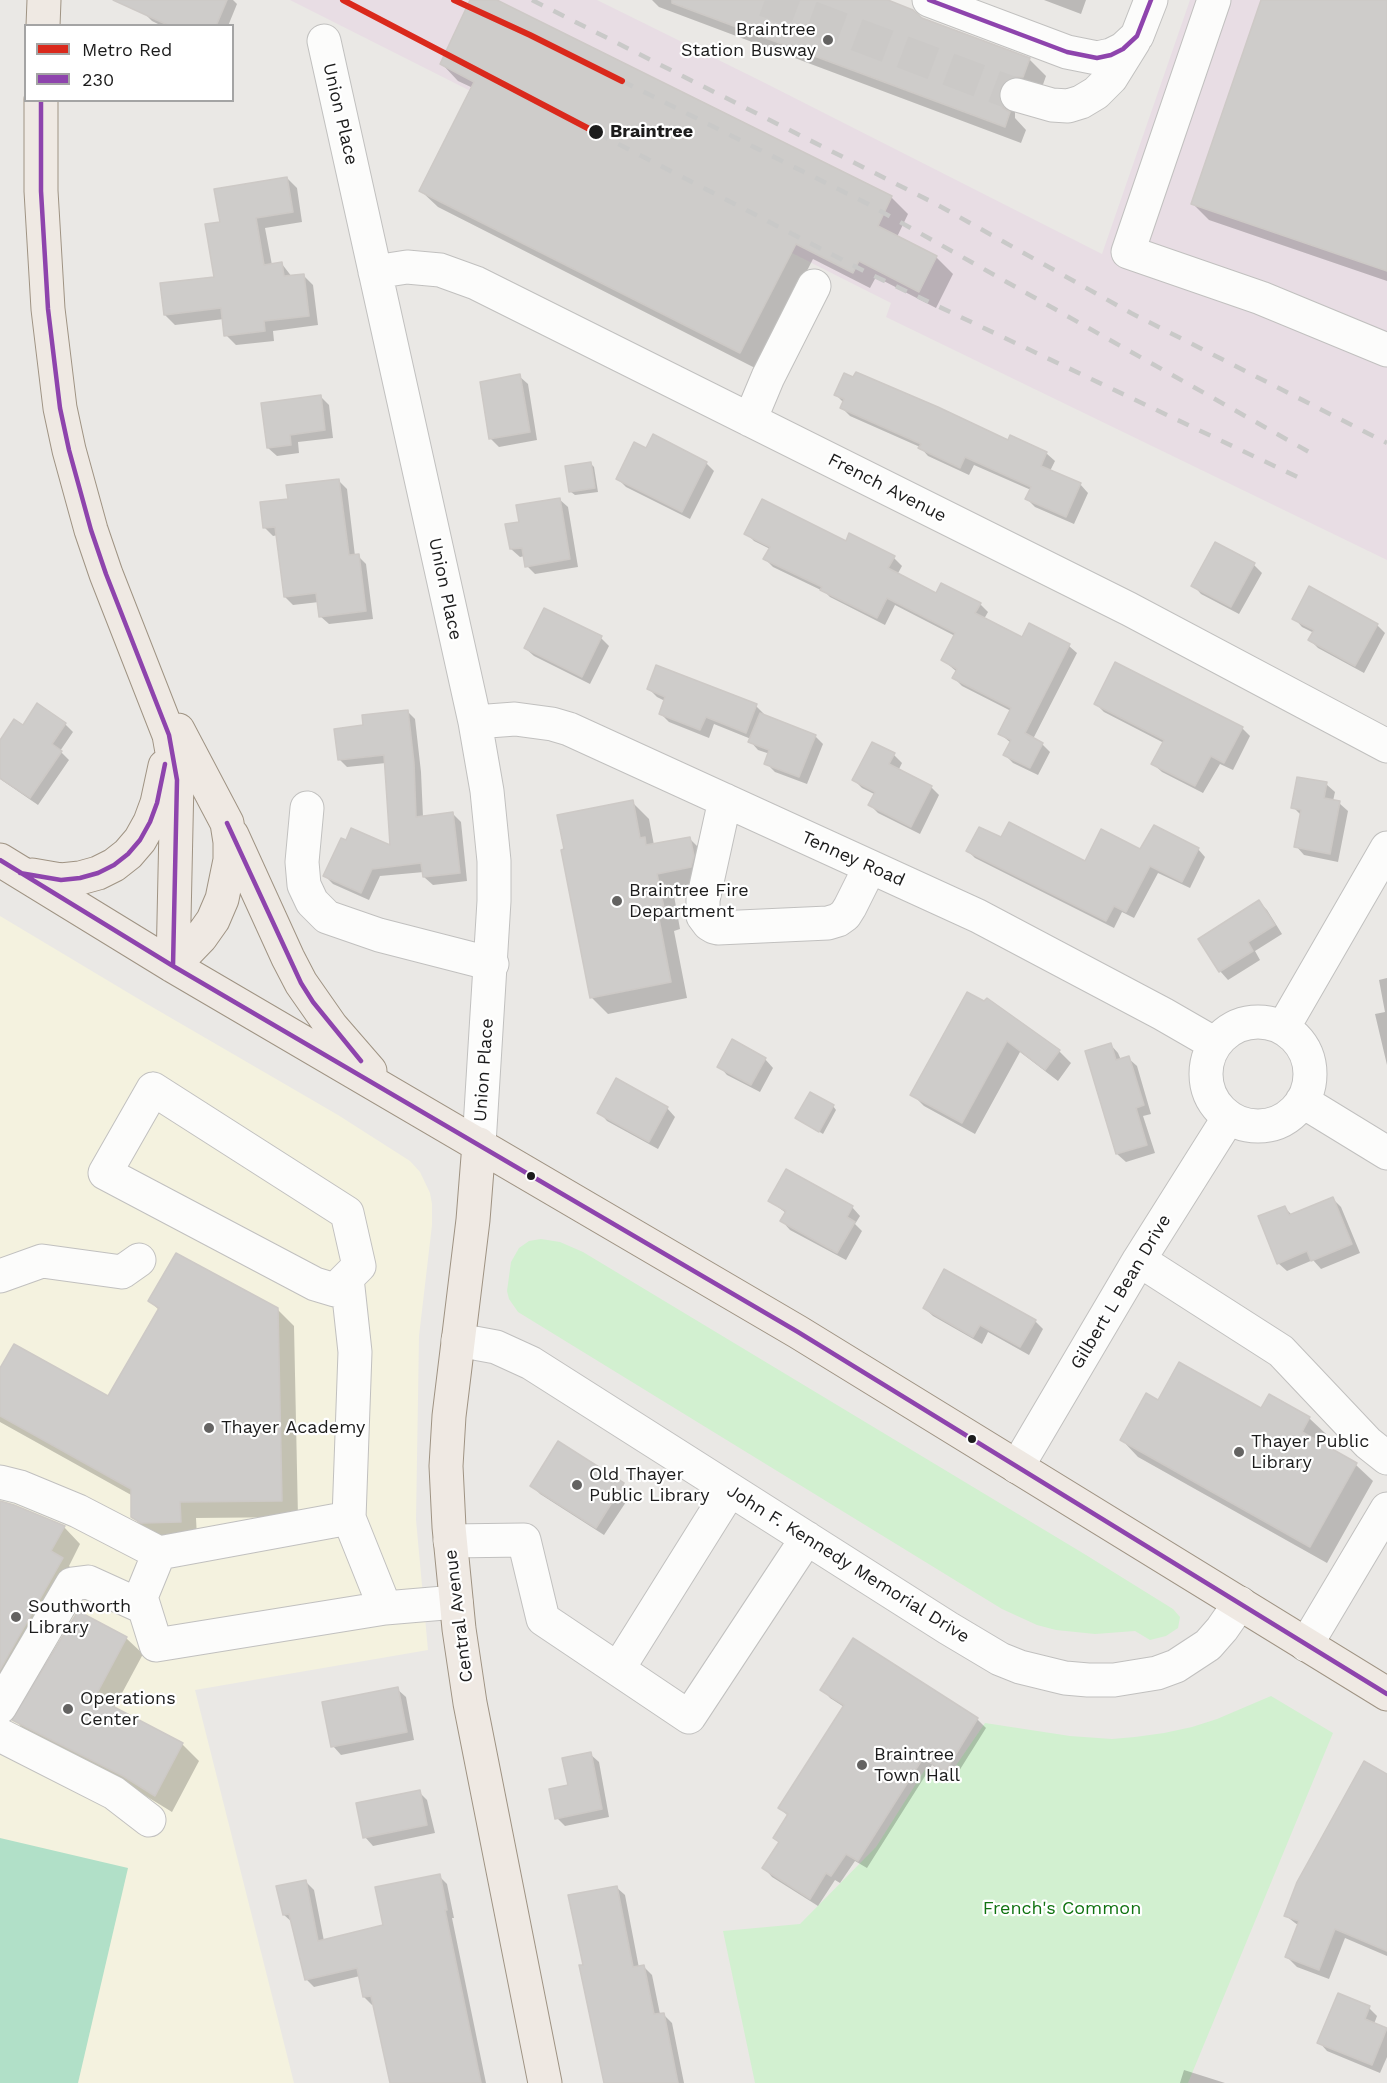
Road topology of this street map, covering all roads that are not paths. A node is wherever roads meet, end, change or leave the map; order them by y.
1 (44, 0) edge
2 (929, 0) edge
3 (1151, 0) edge
4 (1214, 0) edge
5 (43, 24) edge
6 (1137, 36) junction
7 (324, 42) dead end
8 (1017, 95) tunnel mouth
9 (41, 102) edge
10 (375, 272) junction
11 (814, 286) dead end
12 (1387, 350) edge
13 (750, 420) junction
14 (141, 662) junction
15 (474, 722) junction
16 (1387, 746) edge
17 (725, 800) junction
18 (307, 808) dead end
19 (226, 823) junction
20 (1387, 848) edge
21 (10, 867) edge
22 (870, 867) junction
23 (492, 964) junction
24 (173, 966) junction
25 (1283, 1028) junction
26 (1215, 1044) junction
27 (387, 1091) junction
28 (1302, 1101) junction
29 (1229, 1118) junction
30 (479, 1144) junction
31 (1387, 1153) edge
32 (140, 1260) dead end
33 (1139, 1260) junction
34 (0, 1276) edge
35 (347, 1278) junction
36 (458, 1340) junction
37 (1387, 1458) edge
38 (1017, 1467) junction
39 (0, 1482) edge
40 (730, 1490) junction
41 (1387, 1509) edge
42 (348, 1518) junction
43 (807, 1538) junction
44 (450, 1541) junction
45 (159, 1553) junction
46 (456, 1602) junction
47 (1240, 1603) junction
48 (144, 1607) junction
49 (385, 1608) junction
50 (1306, 1644) junction
51 (618, 1669) junction
52 (1387, 1694) edge
53 (0, 1707) edge
54 (0, 1735) edge
55 (149, 1820) dead end
56 (545, 2083) edge

1 - 5 main road
2 - 6 street
3 - 6 street
4 - 12 street
6 - 8 street
7 - 10 street, Union Place
9 - 14 main road
10 - 13 street, French Avenue
10 - 15 street, Union Place
11 - 13 street
13 - 16 street, French Avenue
14 - 19 main road
14 - 21 main road
14 - 24 main road
15 - 17 street, Tenney Road
15 - 23 street, Union Place
17 - 22 street, Tenney Road
17 - 22 street
18 - 23 street
19 - 24 main road
19 - 27 main road
20 - 25 street
21 - 24 main road
22 - 26 street, Tenney Road
23 - 30 street, Union Place
24 - 27 main road
25 - 26 street
25 - 28 street
26 - 29 street
27 - 30 main road
28 - 29 street
28 - 31 street
29 - 33 street, Gilbert L Bean Drive
30 - 36 main road, Central Avenue
30 - 38 main road
32 - 34 street
33 - 37 street
33 - 38 street, Gilbert L Bean Drive
35 - 35 street
35 - 42 street
36 - 40 street, John F. Kennedy Memorial Drive
36 - 44 main road, Central Avenue
38 - 47 main road
39 - 45 street
40 - 43 street, John F. Kennedy Memorial Drive
40 - 51 street
41 - 50 street
42 - 45 street
42 - 49 street
43 - 47 street, John F. Kennedy Memorial Drive
43 - 51 street
44 - 46 main road, Central Avenue
44 - 51 street
45 - 48 street
46 - 49 street
46 - 56 main road, Central Avenue
47 - 50 main road
48 - 49 street
48 - 53 street
50 - 52 main road
54 - 55 street

